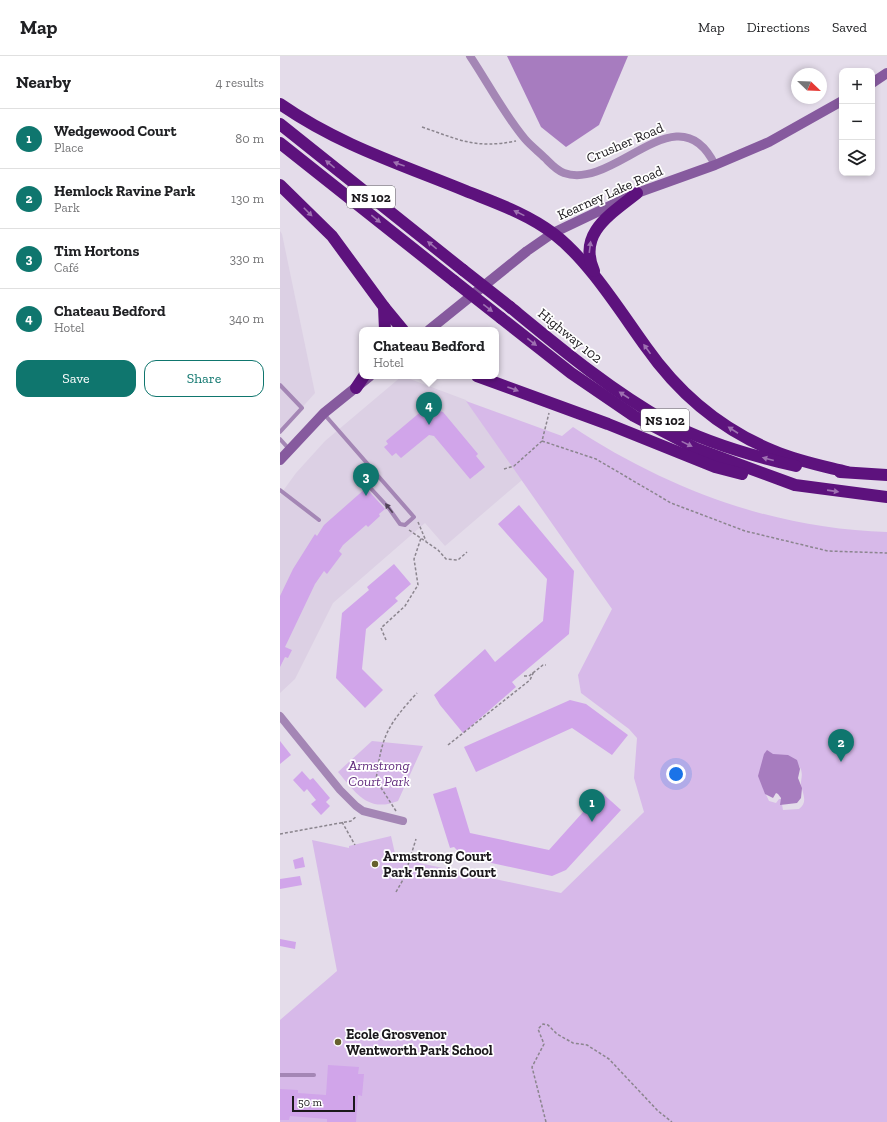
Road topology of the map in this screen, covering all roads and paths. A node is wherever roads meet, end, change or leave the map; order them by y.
1 (470, 56) edge
2 (887, 74) edge
3 (875, 81) edge
4 (839, 103) edge
5 (280, 104) edge
6 (280, 124) edge
7 (422, 127) dead end
8 (525, 140) junction
9 (280, 142) edge
10 (715, 165) junction
11 (280, 185) edge
12 (637, 193) junction
13 (553, 233) junction
14 (599, 283) junction
15 (384, 307) junction
16 (385, 327) edge
17 (401, 327) edge
18 (432, 327) edge
19 (362, 379) edge
20 (366, 379) edge
21 (485, 379) edge
22 (280, 385) edge
23 (356, 388) junction
24 (552, 404) junction
25 (324, 413) junction
26 (280, 432) edge
27 (280, 439) edge
28 (542, 441) junction
29 (290, 449) junction
30 (280, 460) edge
31 (504, 469) dead end
32 (847, 472) junction
33 (887, 476) edge
34 (364, 481) dead end
35 (795, 486) junction
36 (280, 490) edge
37 (887, 497) edge
38 (414, 517) junction
39 (318, 520) dead end
40 (405, 525) junction
41 (421, 538) junction
42 (426, 541) junction
43 (467, 552) dead end
44 (887, 553) edge
45 (386, 640) dead end
46 (546, 665) dead end
47 (534, 671) junction
48 (524, 676) dead end
49 (417, 693) dead end
50 (280, 716) edge
51 (448, 745) dead end
52 (363, 810) junction
53 (403, 821) joint
54 (342, 822) junction
55 (280, 834) edge
56 (416, 839) dead end
57 (355, 845) dead end
58 (396, 892) dead end
59 (280, 1075) edge
60 (314, 1075) dead end
61 (546, 1122) edge
62 (672, 1122) edge

1 - 8 street, Crusher Road
2 - 3 main road
4 - 10 main road, Kearney Lake Road
13 -> 5 highway
32 -> 6 highway, Highway 102 / NS 102, bridge
7 - 8 path
8 - 10 street, Crusher Road
9 -> 35 highway, Highway 102 / NS 102, bridge
10 - 12 main road, Kearney Lake Road
11 -> 15 highway
12 - 13 main road, Kearney Lake Road
14 -> 12 highway
13 - 14 highway
13 - 18 main road, Kearney Lake Road
32 -> 14 highway
15 - 16 highway
15 - 17 highway
19 - 23 highway
20 - 23 main road
21 -> 24 highway
22 - 26 lane
23 - 25 main road
24 - 28 path
24 - 35 highway
25 - 29 main road
25 - 38 lane
27 - 29 lane
28 - 31 path
28 - 44 path
29 - 30 main road
32 - 33 highway, Highway 102 / NS 102
40 -> 34 lane
35 -> 37 highway, Highway 102 / NS 102
36 - 39 lane
38 - 40 lane
38 - 42 path
40 - 41 path
41 - 42 path
41 - 45 path
42 - 43 path
46 - 47 path
47 - 48 path
47 - 51 path
49 - 53 path
50 - 52 street
52 - 53 street
52 - 54 path
54 - 55 path
54 - 57 path
56 - 58 path
59 - 60 lane
61 - 62 path

